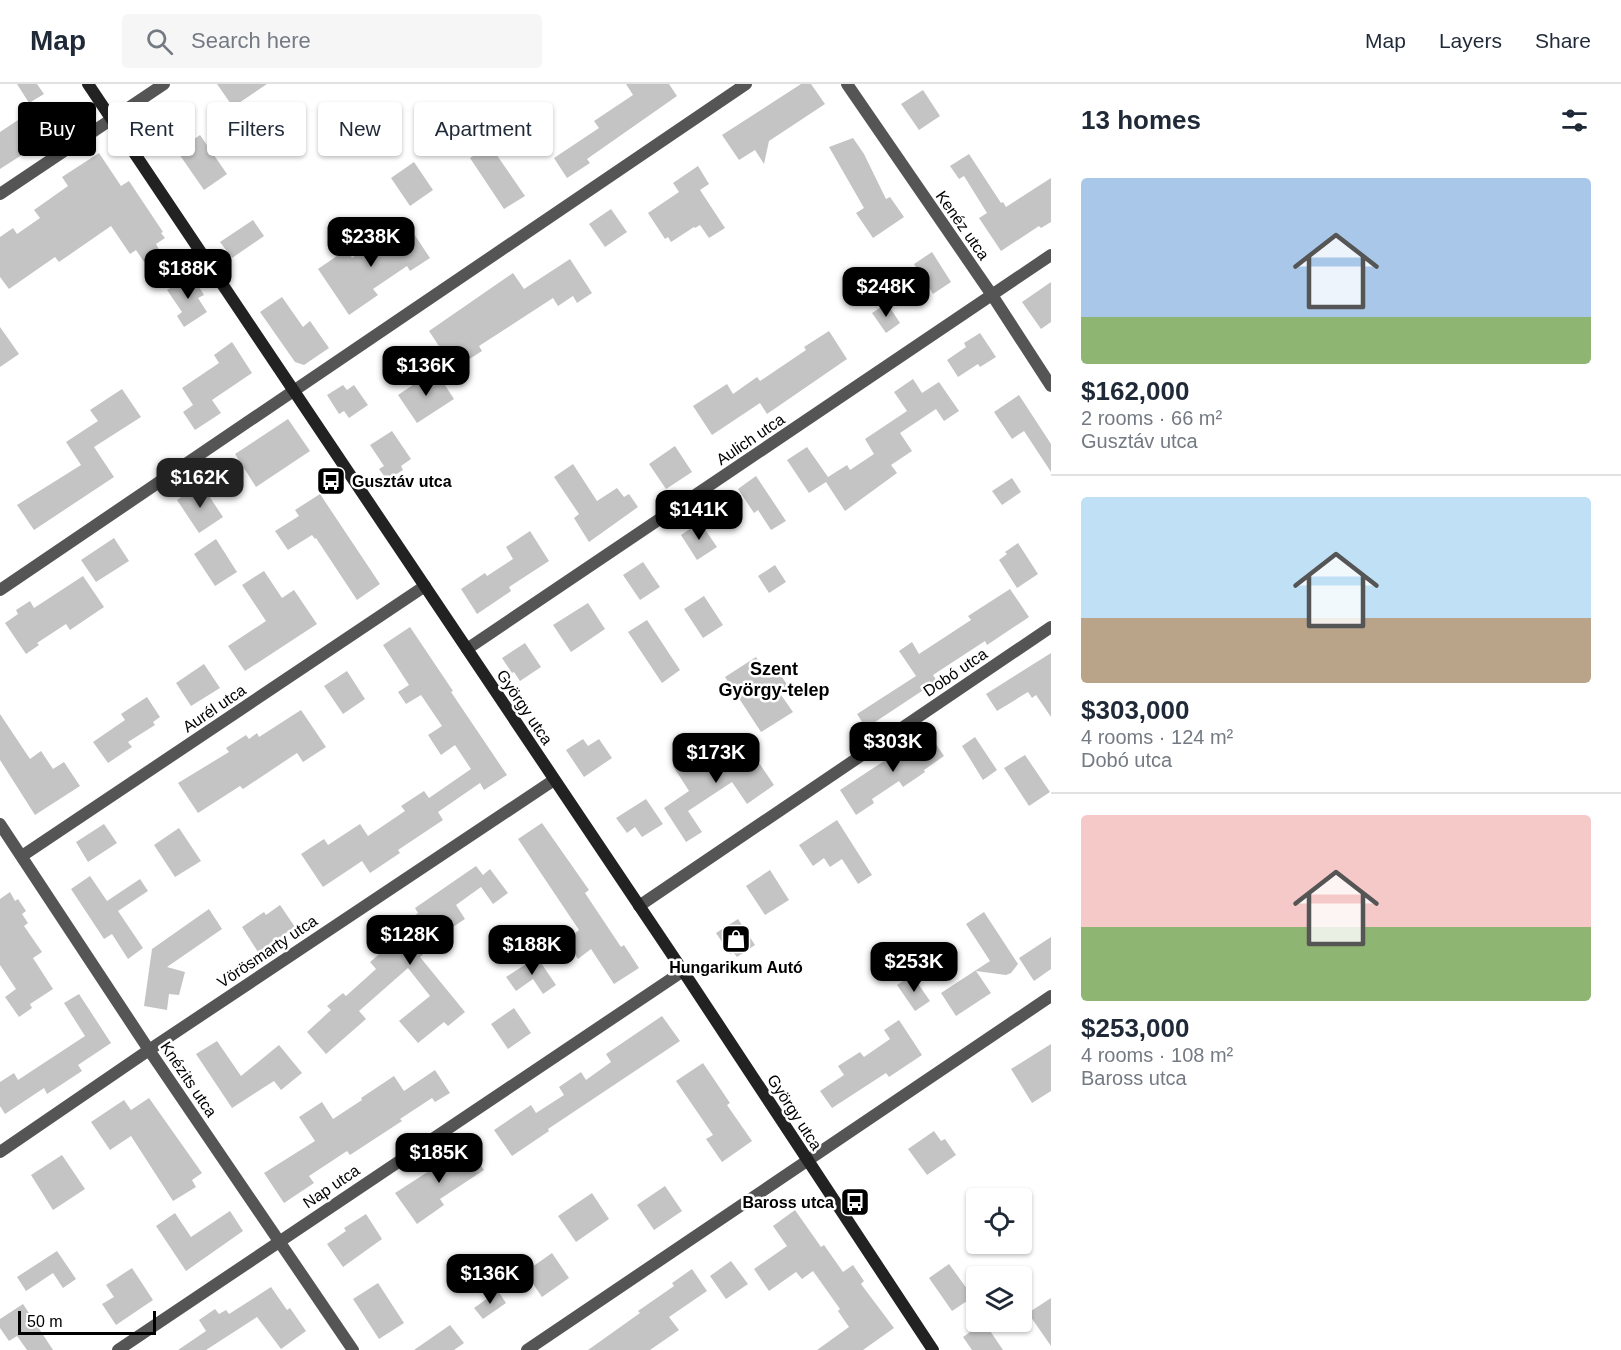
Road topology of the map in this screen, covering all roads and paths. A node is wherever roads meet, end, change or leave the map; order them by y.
1 (88, 84) edge
2 (164, 84) edge
3 (746, 84) edge
4 (847, 84) edge
5 (137, 102) edge
6 (108, 113) edge
7 (108, 122) edge
8 (137, 156) edge
9 (0, 194) edge
10 (1051, 255) edge
11 (992, 295) junction
12 (1051, 386) edge
13 (294, 391) junction
14 (425, 586) junction
15 (0, 590) edge
16 (1051, 627) edge
17 (467, 649) junction
18 (554, 780) junction
19 (0, 824) edge
20 (22, 856) junction
21 (639, 906) junction
22 (683, 971) junction
23 (1051, 996) edge
24 (149, 1050) junction
25 (0, 1152) edge
26 (807, 1161) junction
27 (279, 1241) junction
28 (118, 1350) edge
29 (353, 1350) edge
30 (527, 1350) edge
31 (933, 1350) edge

1 - 6 street, György utca
2 - 5 street
3 - 13 street
4 - 11 street, Kenéz utca
7 - 9 street
8 - 13 street, György utca
10 - 11 street, Aulich utca
11 - 12 street, Kenéz utca
11 - 17 street, Aulich utca
13 - 14 street, György utca
13 - 15 street
14 - 17 street, György utca
14 - 20 street, Aurél utca
16 - 21 street, Dobó utca
17 - 18 street, György utca
18 - 21 street, György utca
18 - 24 street, Vörösmarty utca
19 - 20 street, Knézits utca
20 - 24 street, Knézits utca
21 - 22 street, György utca
22 - 26 street, György utca
22 - 27 street, Nap utca
23 - 26 street
24 - 25 street, Vörösmarty utca
24 - 27 street, Knézits utca
26 - 30 street
26 - 31 street, György utca
27 - 28 street, Nap utca
27 - 29 street, Knézits utca

